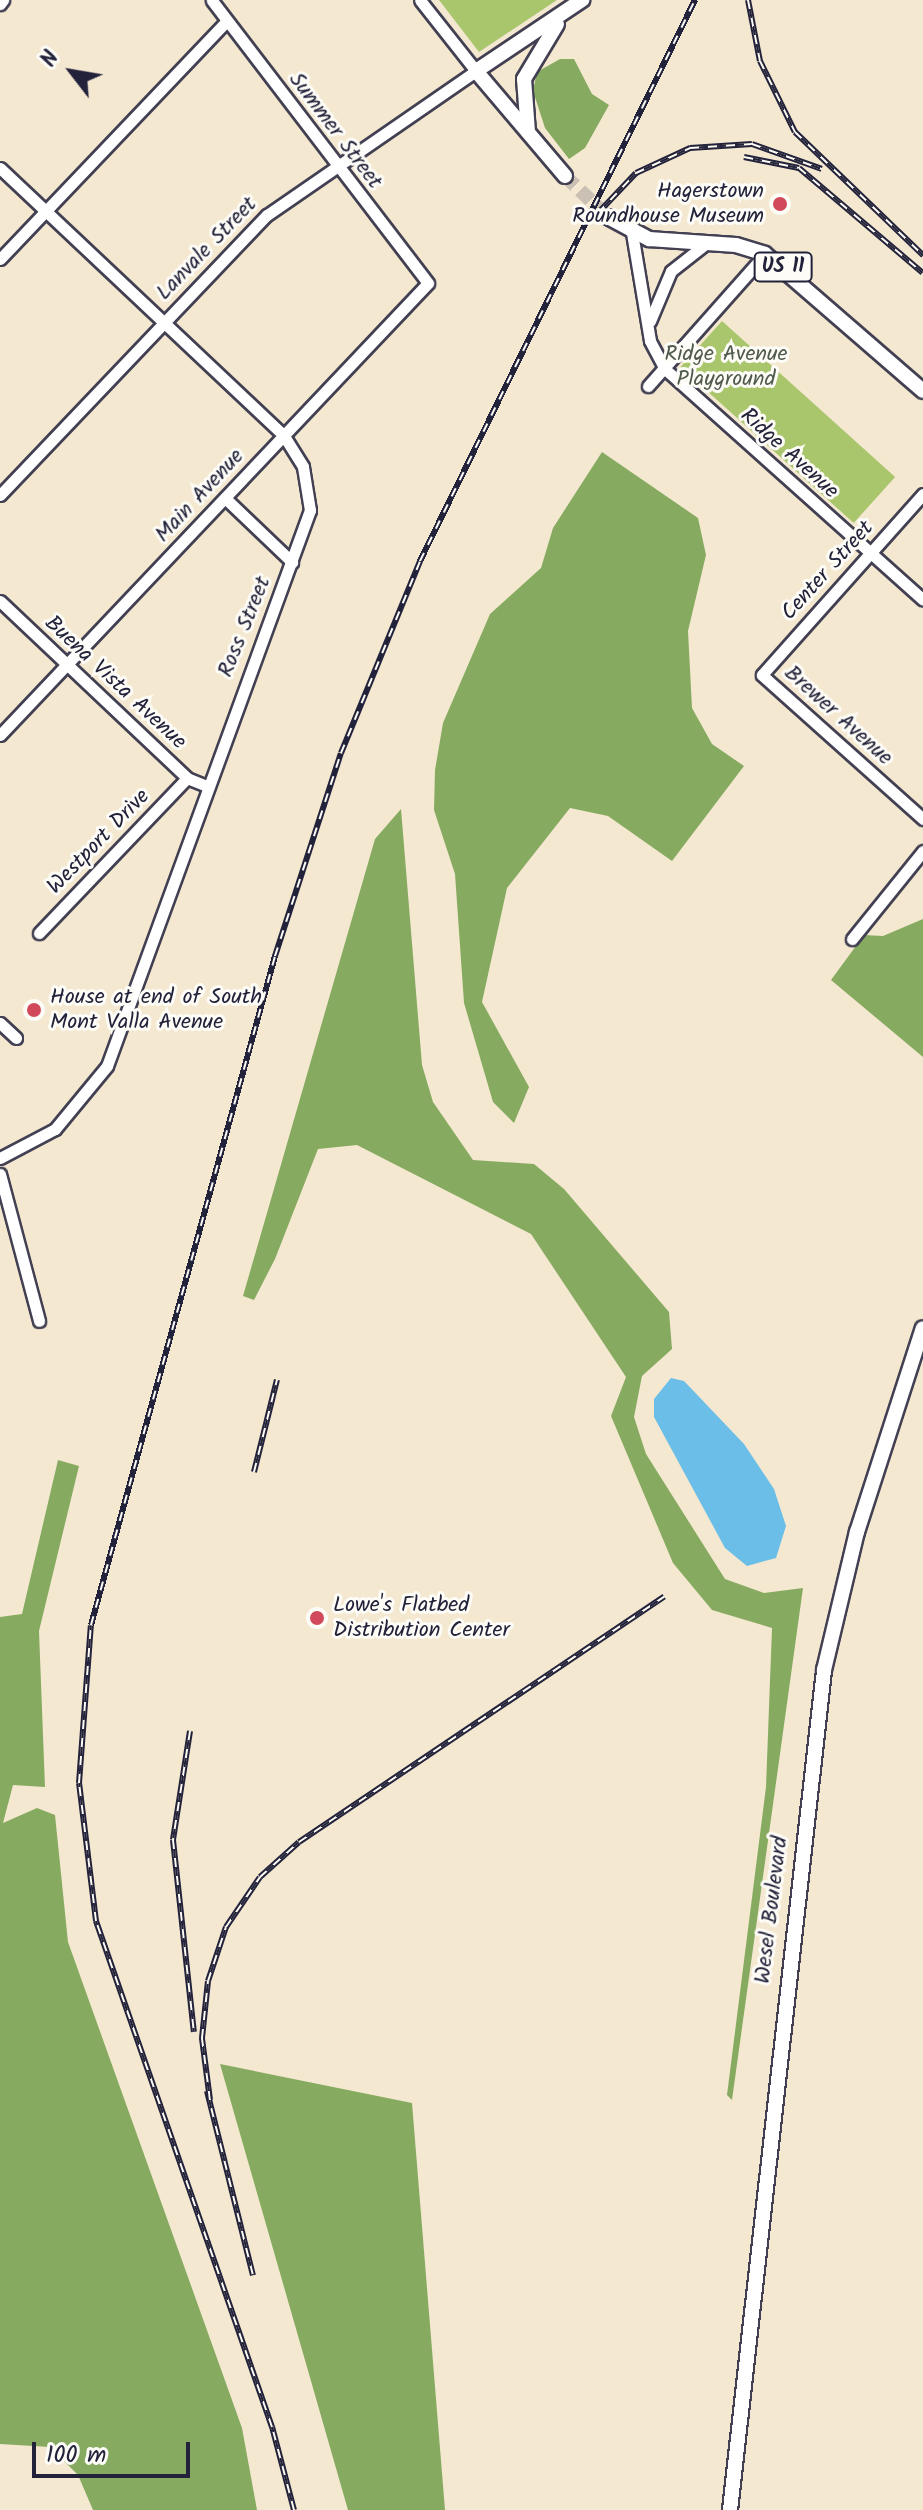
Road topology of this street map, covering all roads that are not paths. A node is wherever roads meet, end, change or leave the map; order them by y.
1 (212, 0) edge
2 (420, 0) edge
3 (580, 2) edge
4 (227, 21) junction
5 (476, 71) junction
6 (531, 140) junction
7 (335, 166) junction
8 (0, 168) edge
9 (565, 176) tunnel mouth
10 (46, 211) junction
11 (608, 217) tunnel mouth
12 (632, 233) junction
13 (708, 242) junction
14 (765, 254) junction
15 (0, 259) edge
16 (428, 283) joint
17 (163, 323) junction
18 (649, 326) junction
19 (665, 369) junction
20 (648, 386) dead end
21 (923, 391) edge
22 (284, 436) junction
23 (923, 494) edge
24 (0, 495) edge
25 (225, 498) junction
26 (870, 553) junction
27 (292, 562) junction
28 (923, 600) edge
29 (0, 601) edge
30 (67, 665) junction
31 (762, 675) joint
32 (0, 735) edge
33 (187, 778) junction
34 (207, 786) junction
35 (923, 819) edge
36 (923, 851) edge
37 (39, 933) dead end
38 (852, 939) dead end
39 (0, 1023) edge
40 (16, 1038) dead end
41 (0, 1158) edge
42 (0, 1174) edge
43 (39, 1321) dead end
44 (923, 1328) edge
45 (730, 2510) edge

1 - 4 street, Summer Street
2 - 5 street
3 - 5 main road
3 - 6 main road
4 - 7 street, Summer Street
4 - 10 street
5 - 6 main road
5 - 7 street, Lanvale Street
6 - 9 main road
7 - 16 street, Summer Street
7 - 17 street, Lanvale Street
8 - 10 street, Ross Street
10 - 15 street
10 - 17 street, Ross Street
11 - 12 main road, US 11
12 - 13 main road, US 11
12 - 18 street, Ridge Avenue
13 - 14 main road, US 11
13 - 18 street
14 - 19 street
14 - 21 main road, US 11
16 - 22 street, Main Avenue
17 - 22 street, Ross Street
17 - 24 street, Lanvale Street
18 - 19 street, Ridge Avenue
19 - 20 street
19 - 26 street, Ridge Avenue
22 - 25 street, Main Avenue
22 - 27 street, Ross Street
23 - 26 street, Center Street
25 - 27 street
25 - 30 street, Main Avenue
26 - 28 street, Ridge Avenue
26 - 31 street, Center Street
27 - 34 street, Ross Street
29 - 30 street, Buena Vista Avenue
30 - 32 street, Main Avenue
30 - 33 street, Buena Vista Avenue
31 - 35 street, Brewer Avenue
33 - 34 street, Buena Vista Avenue
33 - 37 street, Westport Drive
34 - 41 street, Ross Street
36 - 38 street
39 - 40 street
42 - 43 street
44 - 45 main road, Wesel Boulevard

